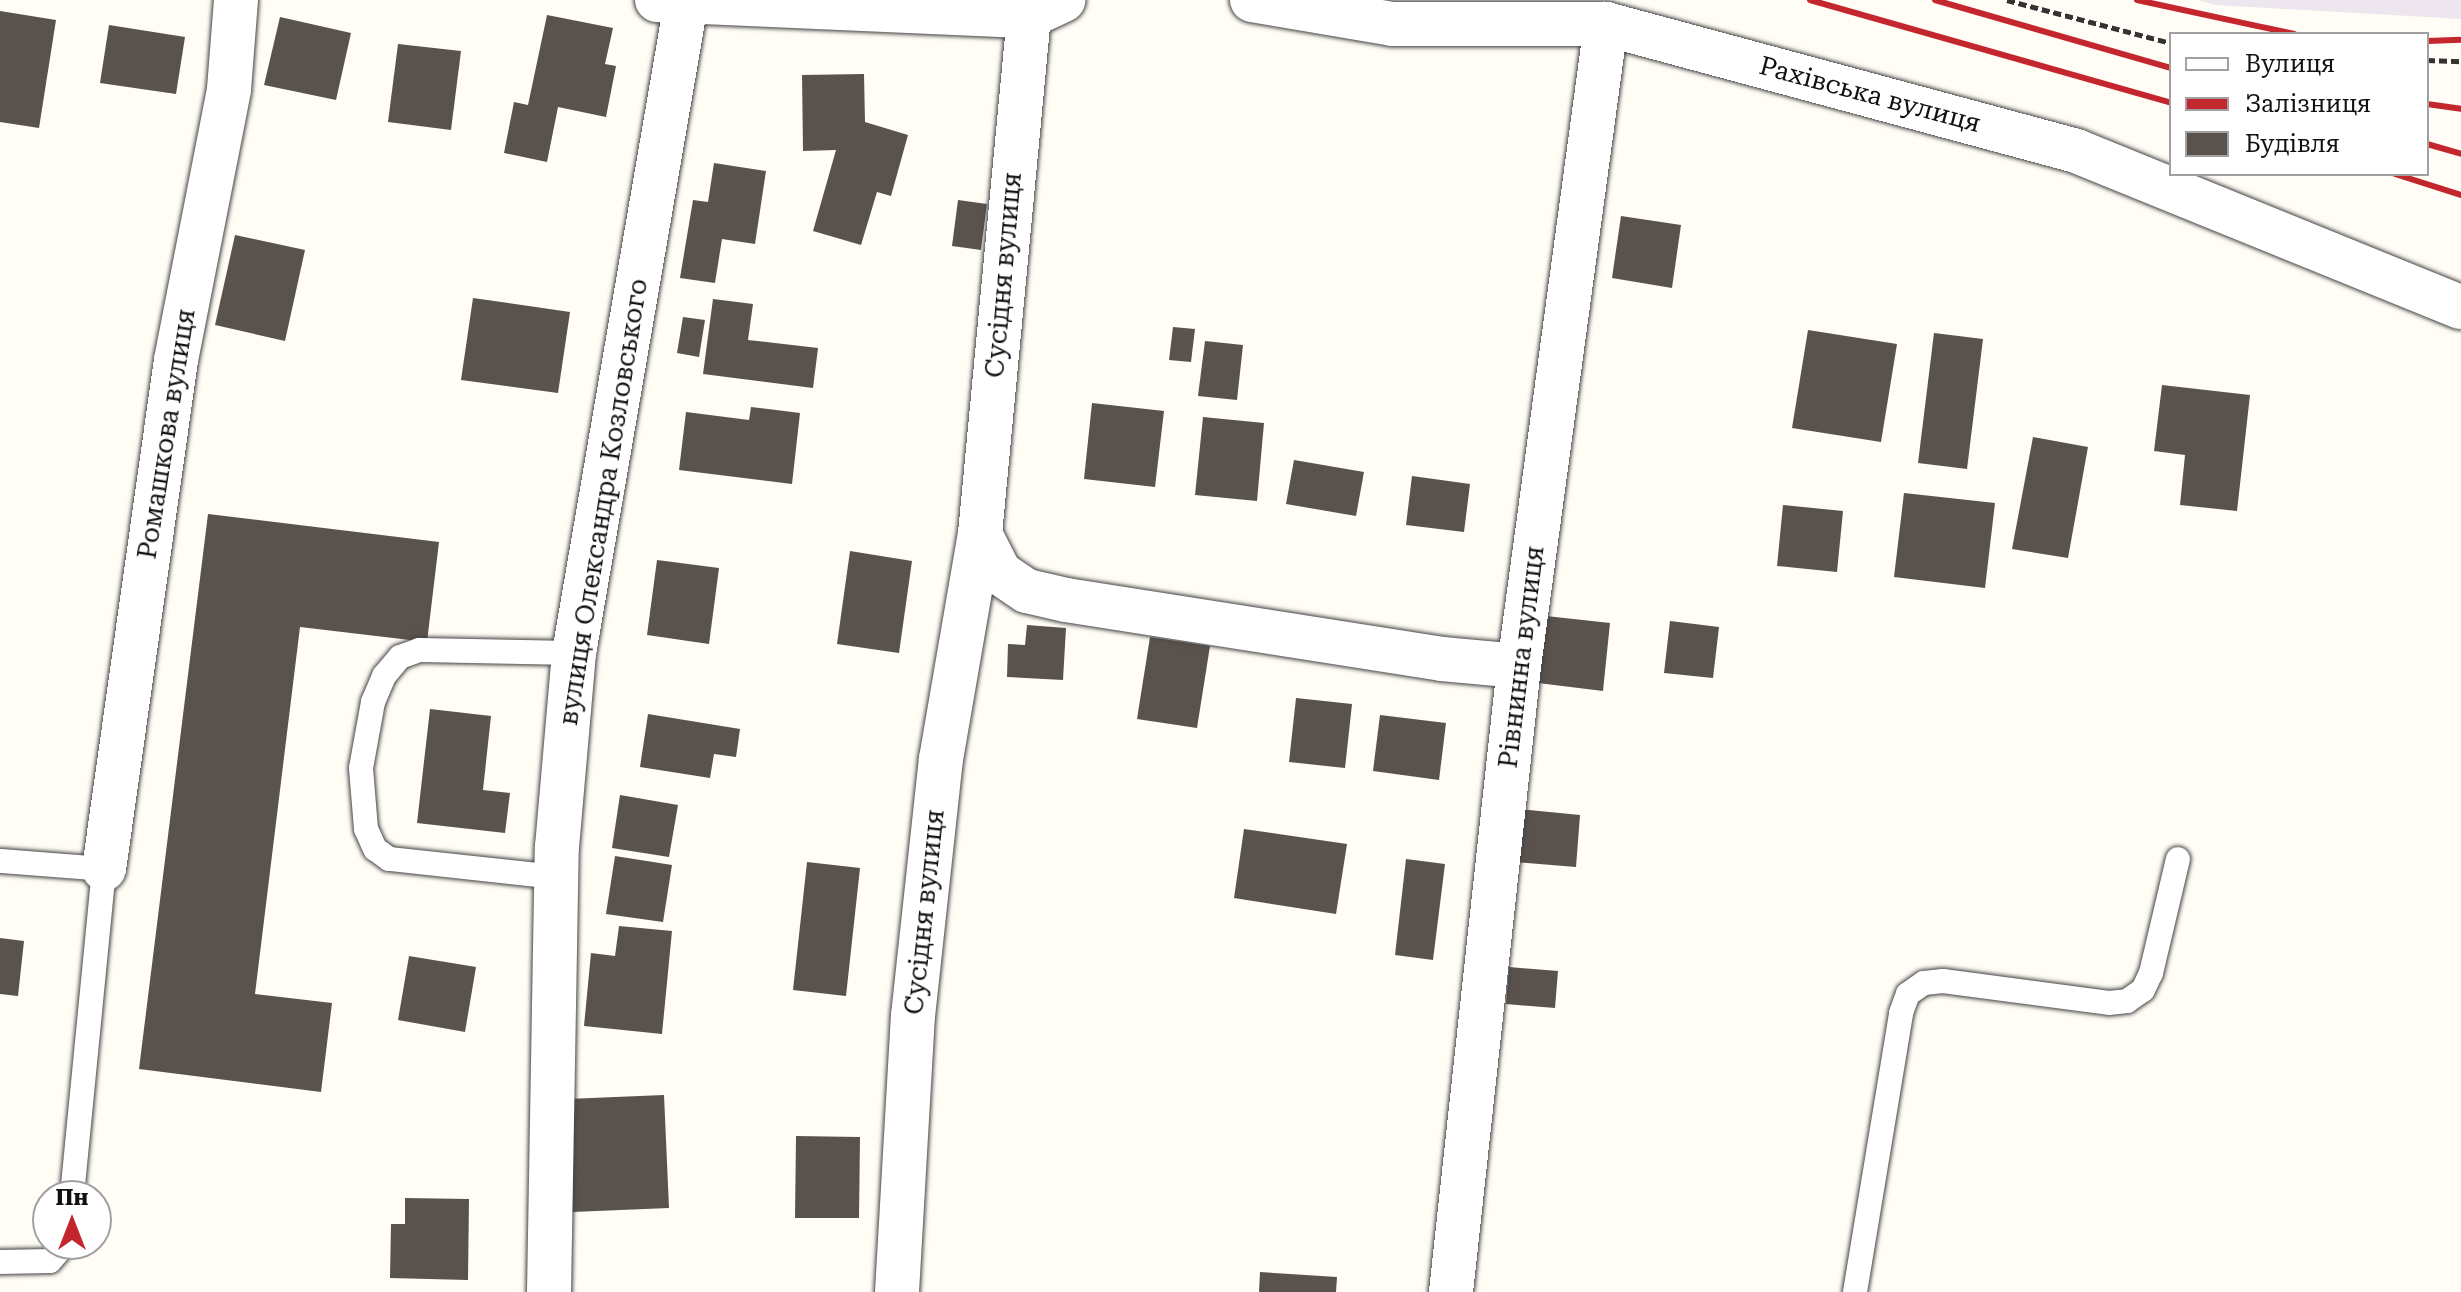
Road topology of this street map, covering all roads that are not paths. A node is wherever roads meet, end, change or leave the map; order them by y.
1 (236, 0) edge
2 (1252, 0) edge
3 (671, 1) edge
4 (1046, 8) edge
5 (1606, 24) junction
6 (2461, 307) edge
7 (980, 534) junction
8 (574, 653) junction
9 (1519, 666) junction
10 (2178, 859) dead end
11 (0, 861) edge
12 (104, 869) junction
13 (556, 877) junction
14 (74, 1180) edge
15 (51, 1260) edge
16 (0, 1262) edge
17 (549, 1292) edge
18 (897, 1292) edge
19 (1451, 1292) edge
20 (1855, 1292) edge

1 - 12 street, Ромашкова вулиця
2 - 5 street, Рахівська вулиця
3 - 4 street
3 - 8 street, вулиця Олександра Козловського
4 - 7 street, Сусідня вулиця
5 - 6 street, Рахівська вулиця
5 - 9 street, Рівнинна вулиця
7 - 9 street
7 - 18 street, Сусідня вулиця
8 - 13 street, вулиця Олександра Козловського
8 - 13 lane
9 - 19 street, Рівнинна вулиця
10 - 20 lane
11 - 12 lane
12 - 14 lane
13 - 17 street, вулиця Олександра Козловського
15 - 16 lane

